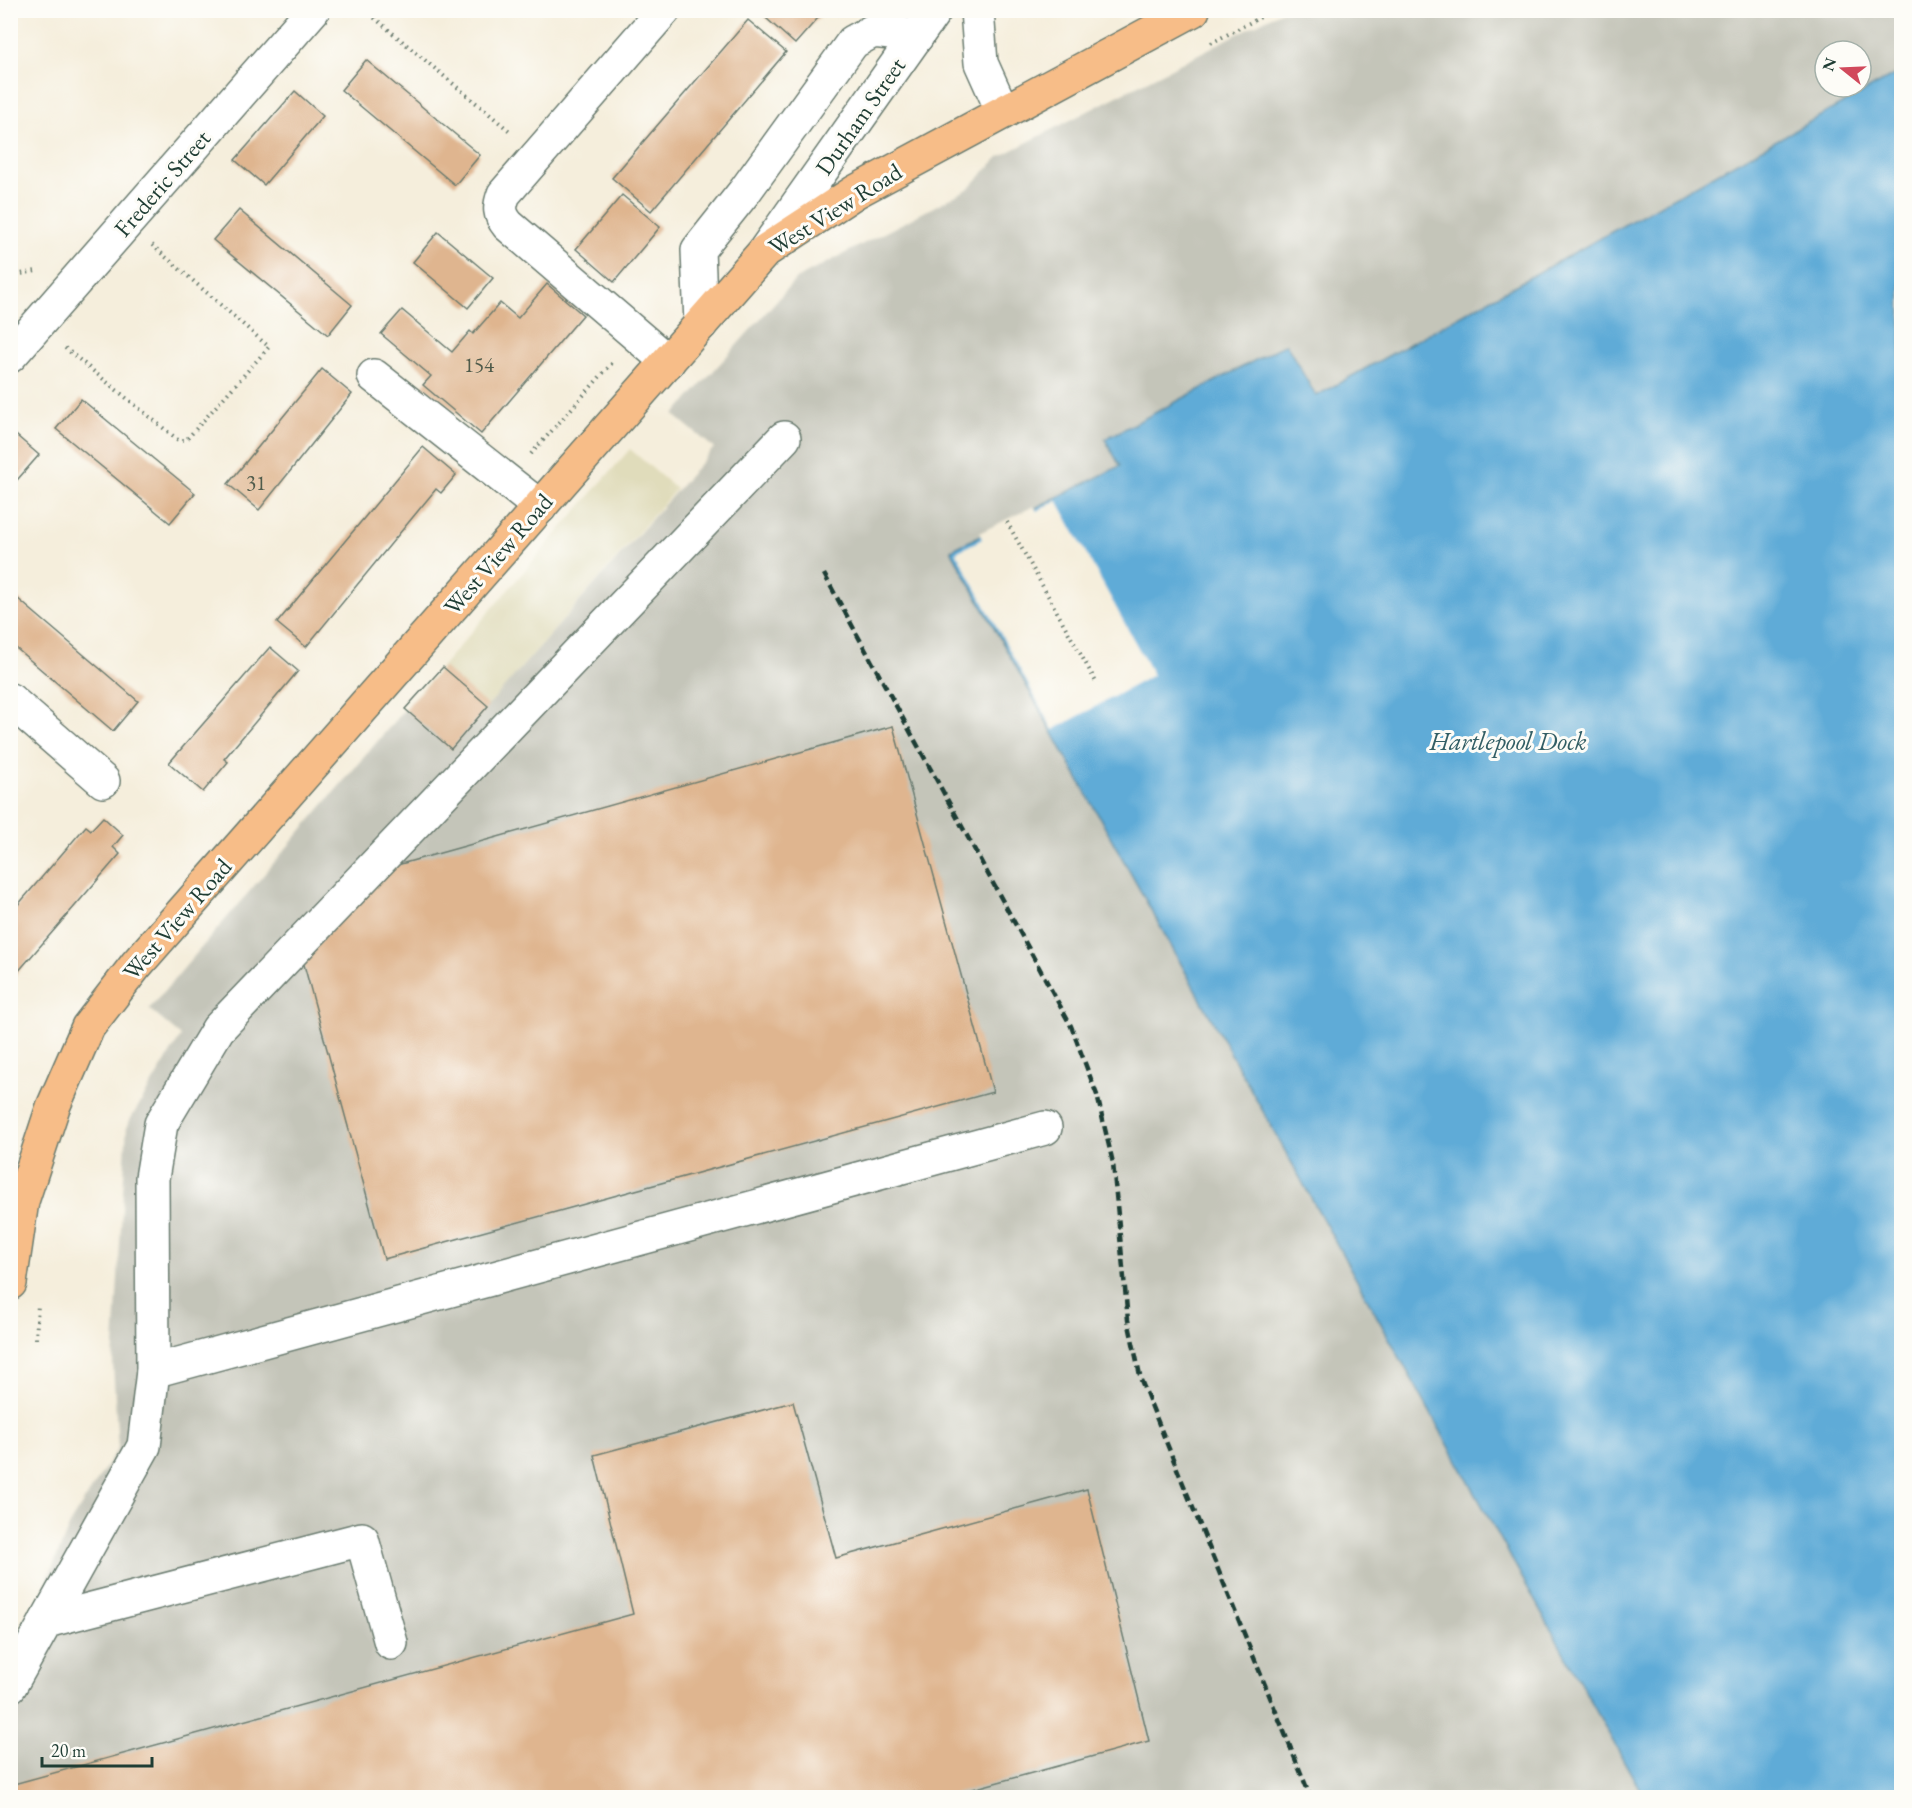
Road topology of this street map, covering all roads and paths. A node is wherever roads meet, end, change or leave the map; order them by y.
1 (313, 10) edge
2 (365, 10) edge
3 (664, 10) edge
4 (977, 10) edge
5 (1193, 10) edge
6 (1274, 10) edge
7 (926, 23) edge
8 (1210, 44) dead end
9 (1003, 112) junction
10 (510, 131) dead end
11 (127, 223) junction
12 (765, 251) junction
13 (701, 324) junction
14 (37, 325) junction
15 (10, 356) edge
16 (668, 362) junction
17 (374, 376) dead end
18 (784, 438) dead end
19 (540, 507) junction
20 (1007, 522) dead end
21 (1096, 682) dead end
22 (10, 700) edge
23 (103, 781) dead end
24 (1045, 1128) dead end
25 (19, 1178) edge
26 (25, 1288) edge
27 (36, 1339) dead end
28 (153, 1371) junction
29 (46, 1622) junction
30 (391, 1643) dead end
31 (10, 1686) edge

1 - 11 street, Frederic Street
2 - 10 path
3 - 16 street
4 - 9 street
5 - 9 main road, West View Road
6 - 8 path
7 - 12 street, Durham Street
7 - 13 street
9 - 12 main road, West View Road
11 - 14 street, Frederic Street
11 - 14 path
12 - 13 main road, West View Road
13 - 16 main road, West View Road
14 - 15 street, Frederic Street
16 - 19 main road, West View Road
17 - 19 street
18 - 28 street
19 - 25 main road, West View Road
20 - 21 path
22 - 23 street
24 - 28 street
25 - 26 main road, West View Road
26 - 27 path
28 - 29 street
29 - 30 street
29 - 31 street

